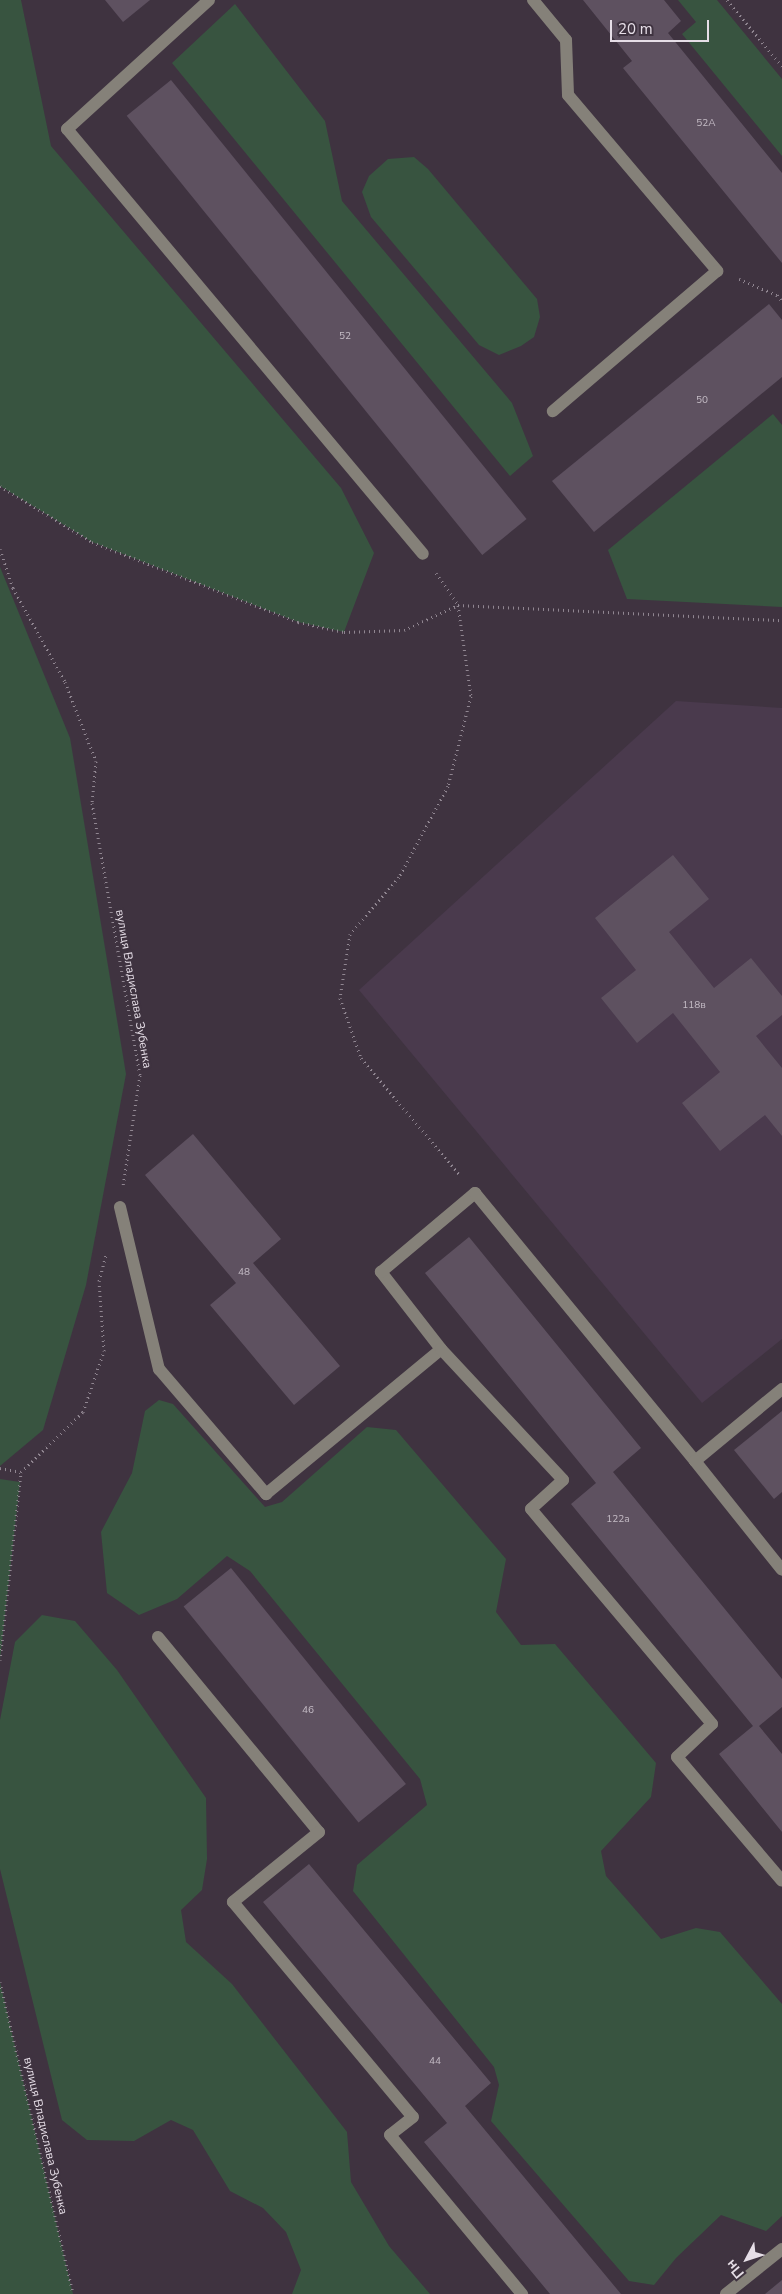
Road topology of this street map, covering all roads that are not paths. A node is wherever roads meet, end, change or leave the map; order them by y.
1 (209, 0) edge
2 (533, 0) edge
3 (553, 412) dead end
4 (423, 554) road end
5 (120, 1207) road end
6 (441, 1349) junction
7 (782, 1389) edge
8 (695, 1461) junction
9 (782, 1570) edge
10 (158, 1637) dead end
11 (782, 1881) edge
12 (782, 2249) edge
13 (522, 2294) edge
14 (726, 2294) edge

1 - 4 lane
2 - 3 lane
5 - 6 lane
6 - 8 lane
6 - 11 lane
7 - 8 lane
8 - 9 lane
10 - 13 lane
12 - 14 lane

